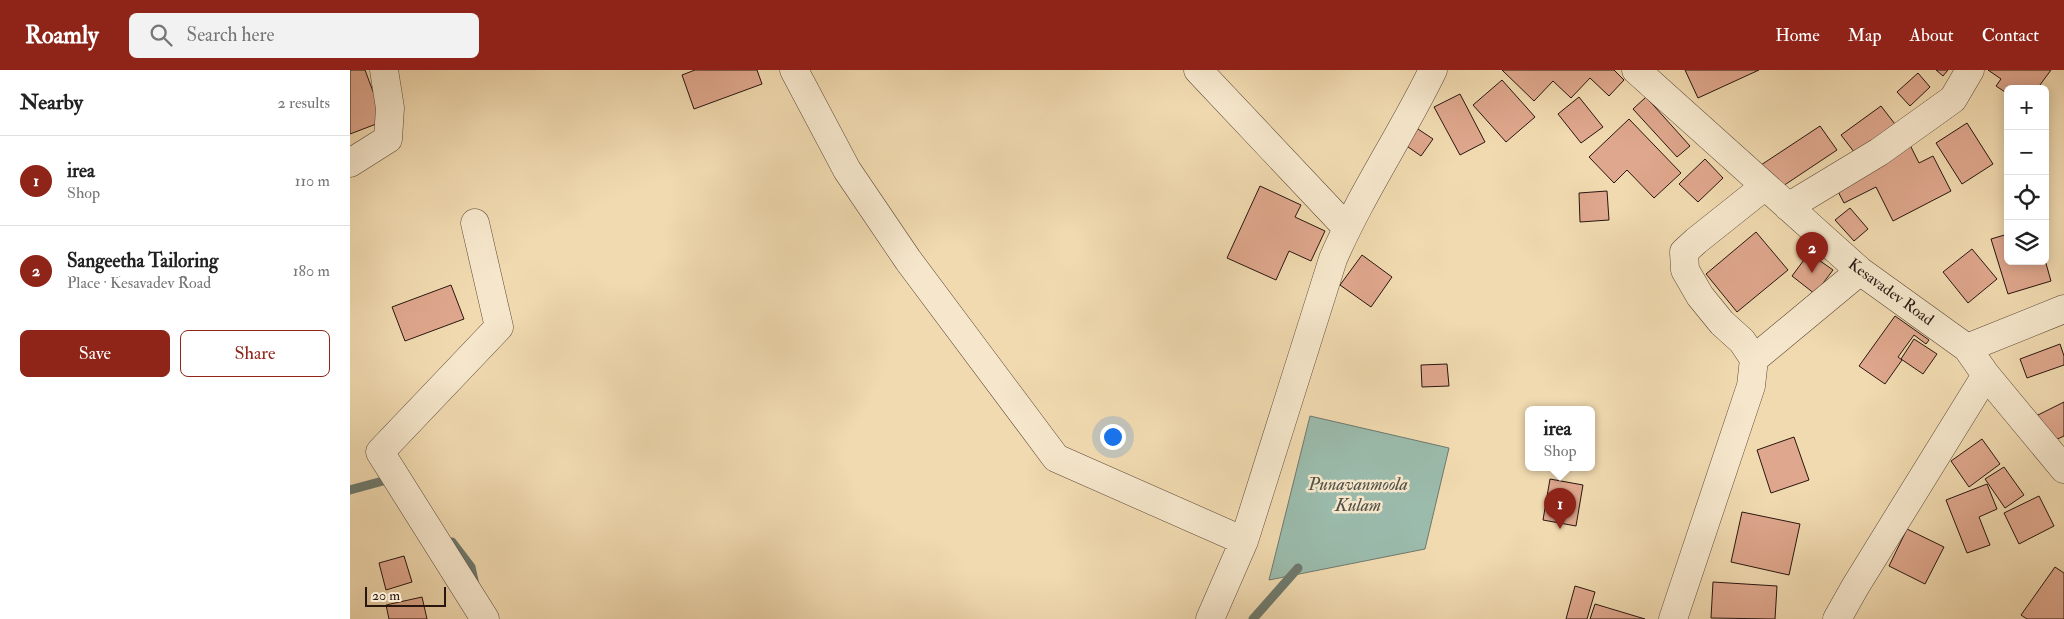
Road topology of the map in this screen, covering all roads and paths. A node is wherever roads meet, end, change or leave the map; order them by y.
1 (384, 70) edge
2 (794, 70) edge
3 (1198, 70) edge
4 (1433, 70) edge
5 (1636, 70) edge
6 (1970, 70) edge
7 (350, 163) edge
8 (1765, 186) junction
9 (1788, 207) junction
10 (475, 223) dead end
11 (1346, 228) junction
12 (1860, 271) junction
13 (2064, 309) edge
14 (1967, 348) junction
15 (1754, 359) junction
16 (1986, 375) junction
17 (2064, 469) edge
18 (1244, 541) junction
19 (485, 619) edge
20 (1210, 619) edge
21 (1673, 619) edge
22 (1837, 619) edge

1 - 7 street
2 - 18 street
3 - 11 street
4 - 11 street
5 - 8 street, Kesavadev Road
6 - 9 street
8 - 9 street, Kesavadev Road
8 - 15 street
9 - 12 street, Kesavadev Road
10 - 19 street
11 - 18 street
12 - 14 street, Kesavadev Road
12 - 15 street
13 - 14 street
14 - 16 street, Kesavadev Road
15 - 21 street
16 - 17 street, Kesavadev Road
16 - 22 street
18 - 20 street

